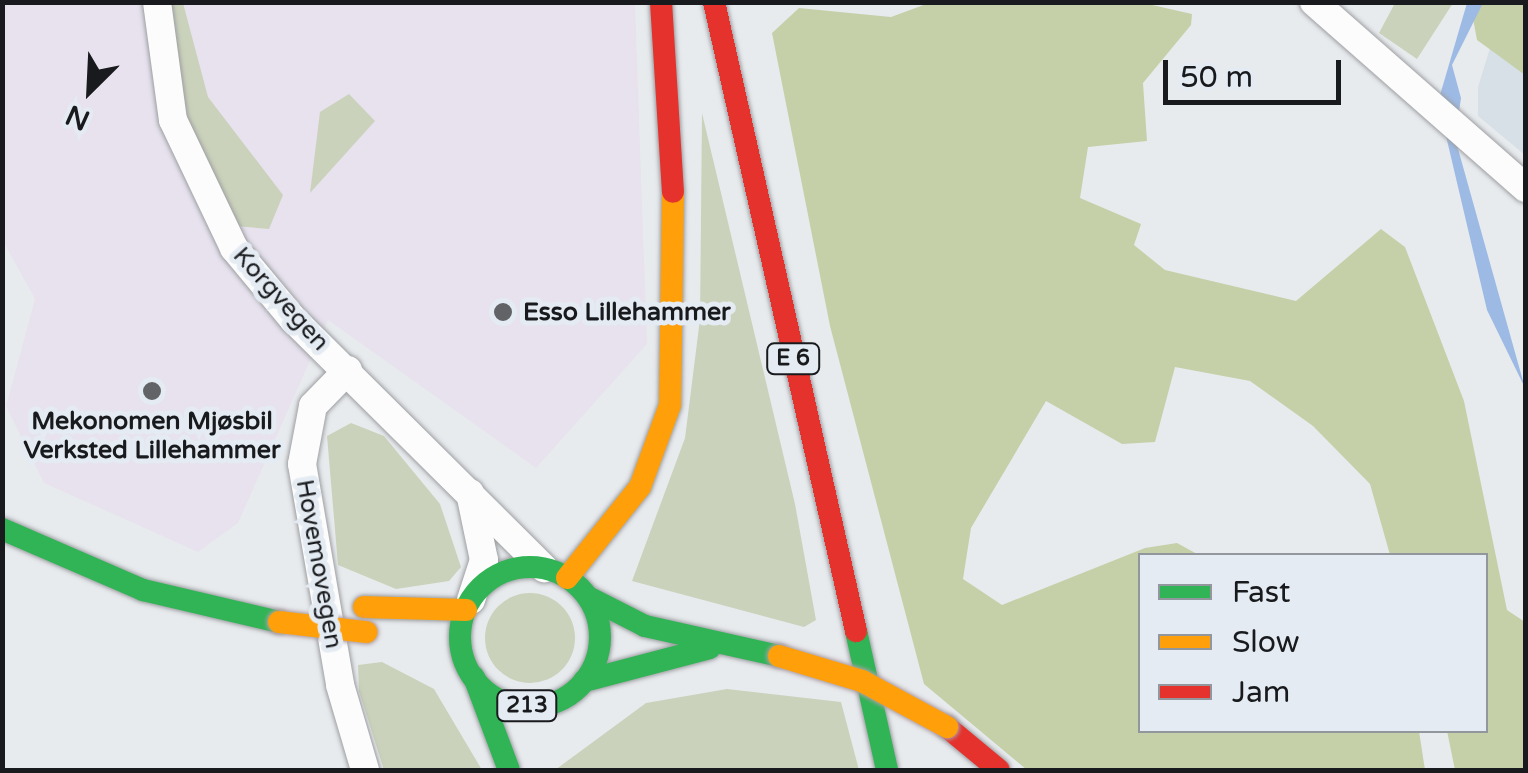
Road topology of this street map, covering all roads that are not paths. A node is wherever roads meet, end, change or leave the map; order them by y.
1 (156, 2) edge
2 (661, 2) edge
3 (714, 2) edge
4 (1314, 2) edge
5 (1526, 188) edge
6 (348, 370) junction
7 (470, 493) junction
8 (2, 505) edge
9 (2, 529) edge
10 (556, 573) junction
11 (588, 598) junction
12 (469, 605) junction
13 (376, 634) dead end
14 (437, 645) dead end
15 (720, 646) junction
16 (463, 653) junction
17 (474, 677) junction
18 (584, 681) junction
19 (873, 715) junction
20 (365, 770) edge
21 (509, 770) edge
22 (886, 770) edge
23 (906, 770) edge
24 (999, 770) edge

1 - 6 street, Korgvegen
2 - 10 main road
3 - 19 main road, E 6
4 - 5 street
6 - 7 street, Korgvegen
6 - 20 street, Hovemovegen
7 - 10 street, Korgvegen
7 - 12 street
8 - 12 main road
9 - 13 main road, bridge
10 - 11 main road
10 - 12 main road
11 - 15 main road
11 - 18 main road, 213
12 - 16 main road, 213
14 - 16 main road
15 - 18 main road
15 - 24 main road, bridge
16 - 17 main road, 213
17 - 18 main road, 213
17 - 21 main road
19 - 22 main road, E 6
19 - 23 main road

